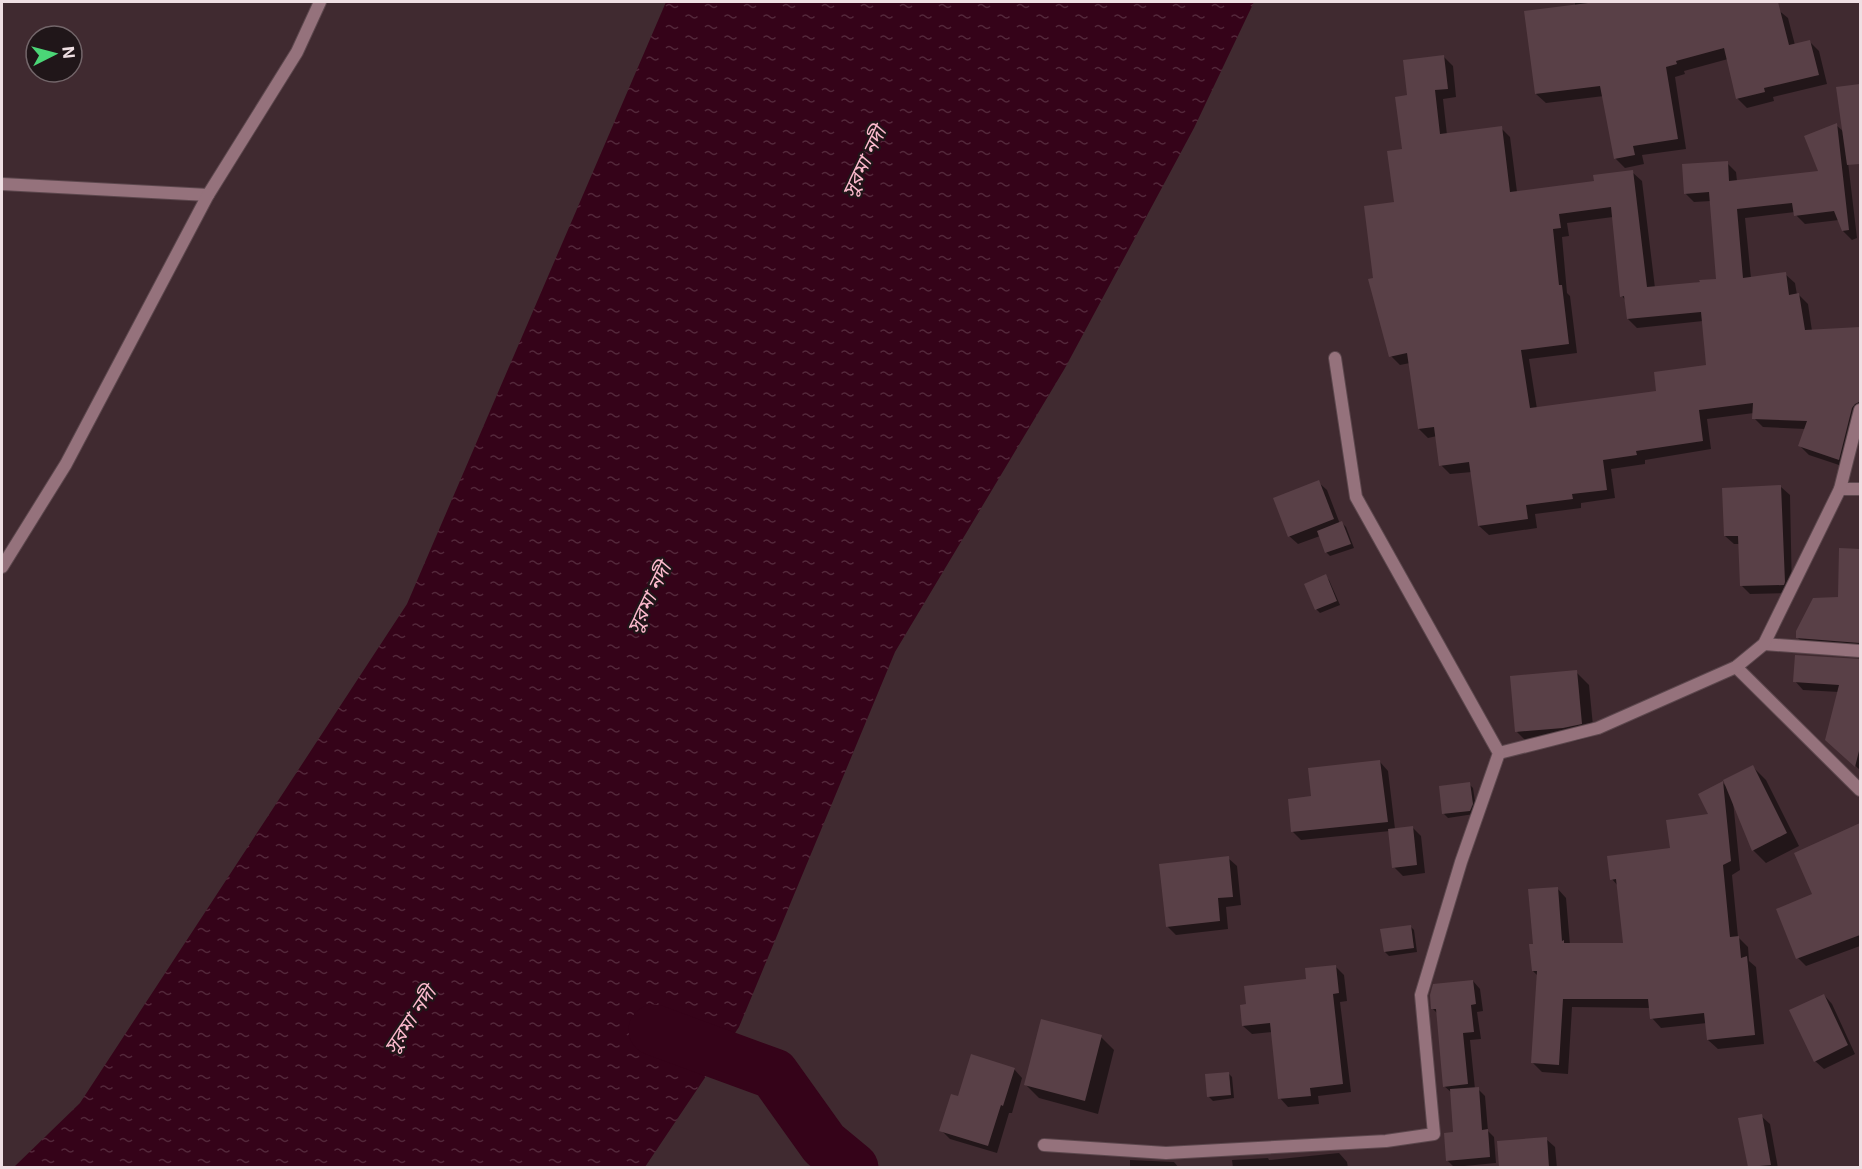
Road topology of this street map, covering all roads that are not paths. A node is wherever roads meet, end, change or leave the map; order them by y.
1 (320, 2) edge
2 (2, 184) edge
3 (208, 195) junction
4 (1335, 358) dead end
5 (1860, 410) edge
6 (1840, 489) junction
7 (1860, 489) edge
8 (2, 567) edge
9 (1764, 644) junction
10 (1860, 651) edge
11 (1736, 667) junction
12 (1499, 753) junction
13 (1860, 790) edge
14 (1044, 1145) dead end

1 - 3 street
2 - 3 street
3 - 8 street
4 - 12 street
5 - 6 street
6 - 7 street
6 - 9 street
9 - 10 street
9 - 11 street
11 - 12 street
11 - 13 street
12 - 14 street

